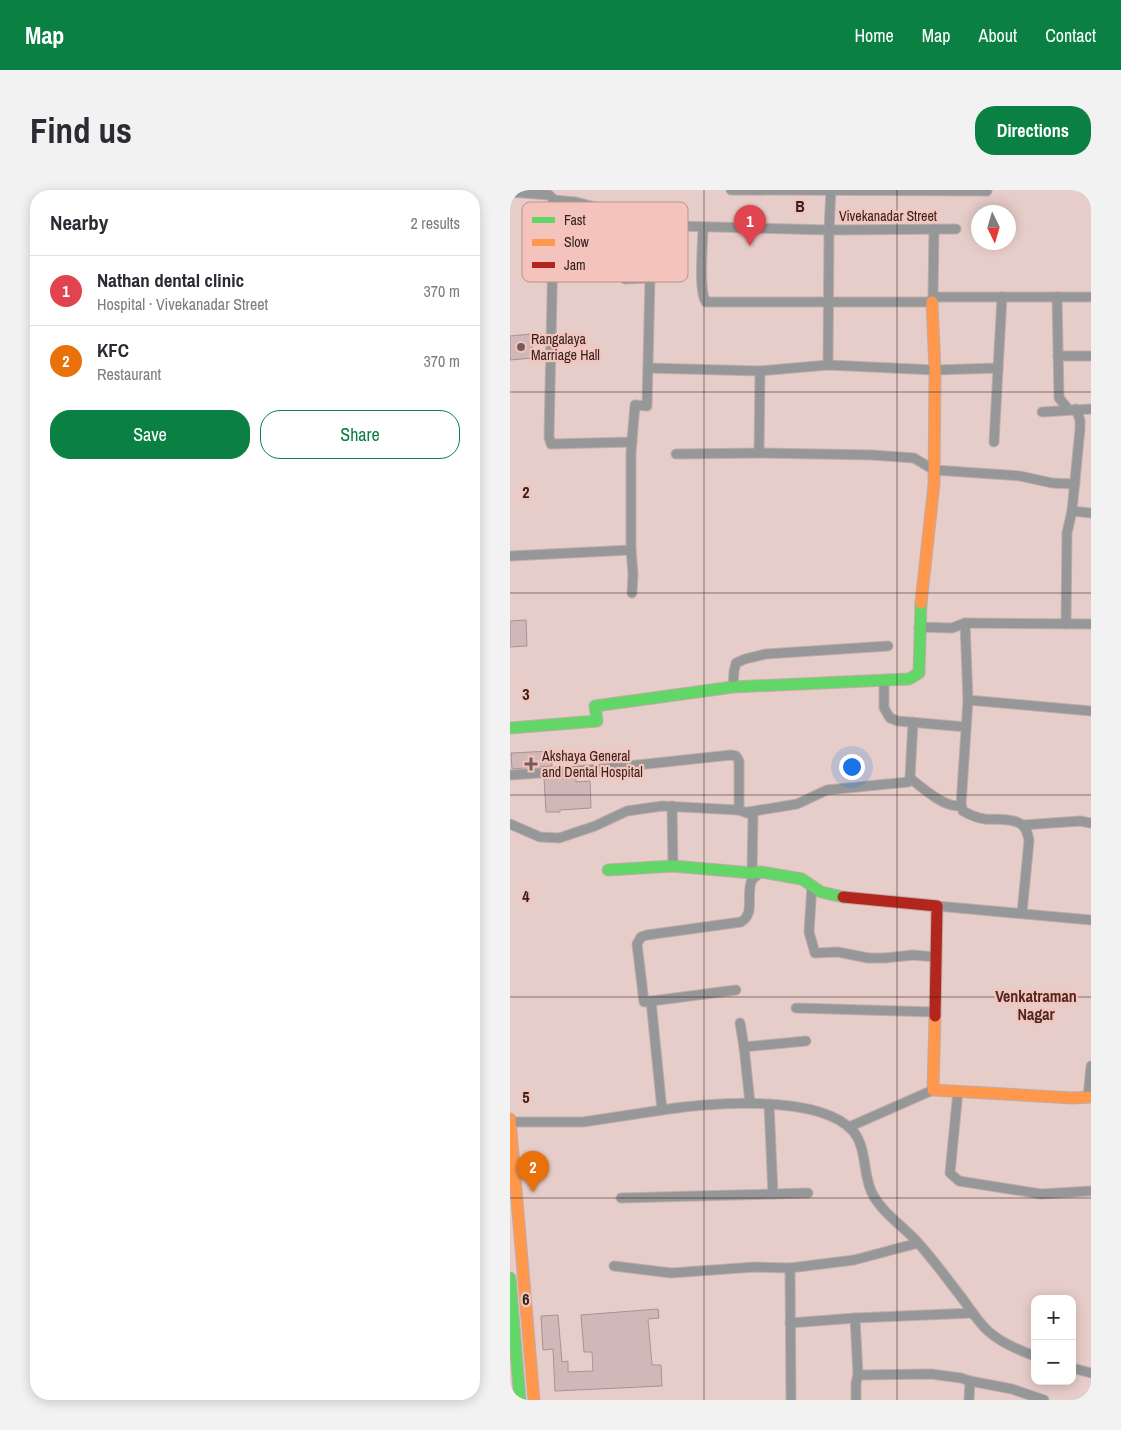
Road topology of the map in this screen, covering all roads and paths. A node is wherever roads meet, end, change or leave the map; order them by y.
1 (731, 190) edge
2 (831, 190) edge
3 (987, 191) dead end
4 (510, 192) edge
5 (554, 200) joint
6 (576, 202) edge
7 (688, 227) edge
8 (703, 227) junction
9 (934, 229) junction
10 (956, 229) dead end
11 (829, 230) junction
12 (552, 282) edge
13 (650, 282) edge
14 (1002, 297) junction
15 (1057, 297) junction
16 (1091, 297) edge
17 (932, 300) junction
18 (828, 302) junction
19 (1058, 356) junction
20 (1091, 356) edge
21 (828, 365) junction
22 (648, 368) junction
23 (998, 368) junction
24 (935, 370) junction
25 (760, 371) junction
26 (1072, 409) junction
27 (1091, 409) edge
28 (1042, 412) dead end
29 (632, 442) junction
30 (994, 442) dead end
31 (759, 453) junction
32 (676, 454) dead end
33 (934, 470) junction
34 (1075, 484) junction
35 (1072, 511) junction
36 (1091, 513) edge
37 (631, 550) junction
38 (510, 556) edge
39 (632, 593) dead end
40 (965, 623) junction
41 (1066, 624) junction
42 (1091, 624) edge
43 (919, 627) junction
44 (888, 646) dead end
45 (884, 681) junction
46 (733, 687) junction
47 (968, 700) junction
48 (1091, 711) edge
49 (913, 722) junction
50 (966, 727) junction
51 (510, 728) edge
52 (510, 775) edge
53 (910, 778) junction
54 (961, 805) junction
55 (672, 806) junction
56 (743, 811) junction
57 (510, 824) edge
58 (1091, 824) edge
59 (1023, 825) junction
60 (673, 866) junction
61 (608, 870) dead end
62 (757, 873) junction
63 (812, 885) junction
64 (937, 906) junction
65 (1022, 914) junction
66 (1091, 920) edge
67 (936, 957) junction
68 (736, 990) dead end
69 (650, 1001) junction
70 (796, 1008) dead end
71 (935, 1012) junction
72 (740, 1023) dead end
73 (806, 1041) dead end
74 (744, 1047) junction
75 (1091, 1066) edge
76 (934, 1090) junction
77 (958, 1092) junction
78 (1089, 1097) edge
79 (750, 1103) junction
80 (769, 1104) junction
81 (662, 1110) junction
82 (510, 1121) edge
83 (849, 1127) junction
84 (1091, 1191) edge
85 (773, 1194) junction
86 (808, 1194) dead end
87 (621, 1198) dead end
88 (918, 1243) junction
89 (614, 1266) dead end
90 (790, 1268) junction
91 (510, 1278) edge
92 (973, 1313) junction
93 (855, 1318) junction
94 (790, 1323) junction
95 (1031, 1354) edge
96 (1076, 1369) edge
97 (1091, 1373) edge
98 (858, 1375) junction
99 (970, 1381) junction
100 (520, 1400) edge
101 (534, 1400) edge
102 (791, 1400) edge
103 (856, 1400) edge
104 (969, 1400) edge
105 (1044, 1400) edge

1 - 2 street
2 - 3 street
2 - 11 street, Vivekanadar Street
4 - 5 street
5 - 6 street
7 - 8 street
8 - 11 street
8 - 18 street
9 - 10 street, Vivekanadar Street
9 - 11 street, Vivekanadar Street
9 - 17 street
11 - 18 street
12 - 29 street
13 - 22 street
14 - 15 street
14 - 17 street
14 - 23 street
15 - 16 street
15 - 19 street
17 - 18 street
17 - 24 main road
18 - 21 street
19 - 20 street
19 - 26 street
21 - 24 street
21 - 25 street
22 - 25 street
22 - 29 street
23 - 24 street
23 - 30 street
24 - 33 main road
25 - 31 street
26 - 27 street
26 - 28 street
26 - 34 street
29 - 37 street
31 - 32 street
31 - 33 street
33 - 34 street
33 - 43 main road
34 - 35 street
35 - 36 street
35 - 41 street
37 - 38 street
37 - 39 street
40 - 41 street
40 - 43 street
40 - 47 street
41 - 42 street
43 - 45 main road
44 - 46 street
45 - 46 main road
45 - 49 street
46 - 51 main road
47 - 48 street
47 - 50 street
49 - 50 street
49 - 53 street
50 - 54 street
52 - 56 street
53 - 54 street
53 - 56 street
54 - 59 street
55 - 56 street
55 - 57 street
55 - 60 street
56 - 62 street
58 - 59 street
59 - 65 street
60 - 61 main road
60 - 62 main road
62 - 63 main road
62 - 69 street
63 - 64 main road
63 - 67 street
64 - 65 street
64 - 67 main road
65 - 66 street
67 - 71 main road
68 - 69 street
69 - 81 street
70 - 71 street
71 - 76 main road
72 - 74 street
73 - 74 street
74 - 79 street
75 - 78 street
76 - 77 main road
76 - 83 street
77 - 78 main road
77 - 84 street
79 - 80 street
79 - 81 street
80 - 83 street
80 - 85 street
81 - 82 street
82 - 101 main road
83 - 88 street
85 - 86 street
85 - 87 street
88 - 90 street
88 - 92 street
89 - 90 street
90 - 94 street
91 - 100 main road
92 - 93 street
92 - 95 street
93 - 94 street
93 - 98 street
94 - 102 street
96 - 97 street
98 - 99 street
98 - 103 street
99 - 104 street
99 - 105 street

